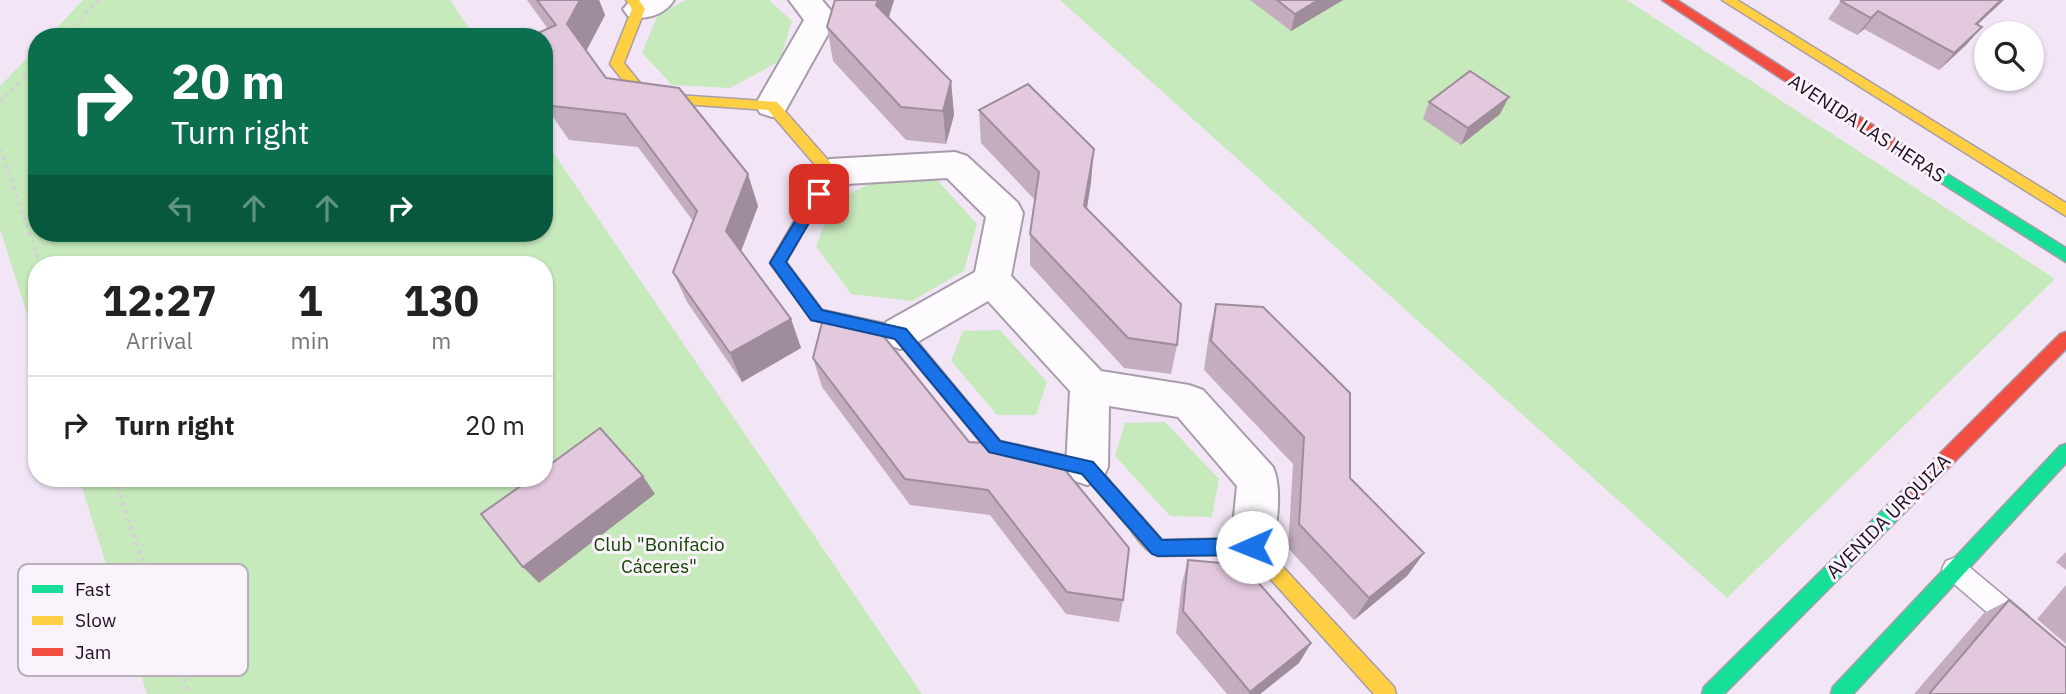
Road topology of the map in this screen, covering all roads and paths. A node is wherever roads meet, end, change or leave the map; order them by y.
1 (99, 0) edge
2 (804, 0) edge
3 (1668, 0) edge
4 (1728, 0) edge
5 (643, 3) edge
6 (72, 28) edge
7 (28, 73) edge
8 (0, 102) edge
9 (772, 105) junction
10 (0, 149) edge
11 (830, 172) junction
12 (2066, 210) edge
13 (28, 230) edge
14 (2066, 256) edge
15 (992, 280) junction
16 (900, 333) junction
17 (2066, 338) edge
18 (1090, 386) junction
19 (2066, 451) edge
20 (1087, 467) junction
21 (117, 487) edge
22 (1252, 547) junction
23 (144, 564) edge
24 (1954, 569) junction
25 (2035, 637) edge
26 (183, 676) edge
27 (189, 694) edge
28 (1387, 694) edge
29 (1710, 694) edge
30 (1840, 694) edge

1 - 6 path
2 - 9 street
3 - 14 main road, AVENIDA LAS HERAS
4 - 12 main road, AVENIDA LAS HERAS
5 - 9 main road
7 - 8 path
9 - 11 main road
10 - 13 path
11 - 15 street
11 - 16 main road
15 - 16 street
15 - 18 street
16 - 20 main road
17 - 29 main road, AVENIDA URQUIZA
18 - 20 street
18 - 22 street
19 - 24 main road
20 - 22 main road
21 - 23 path
22 - 28 main road
24 - 25 lane
24 - 30 main road
26 - 27 path

